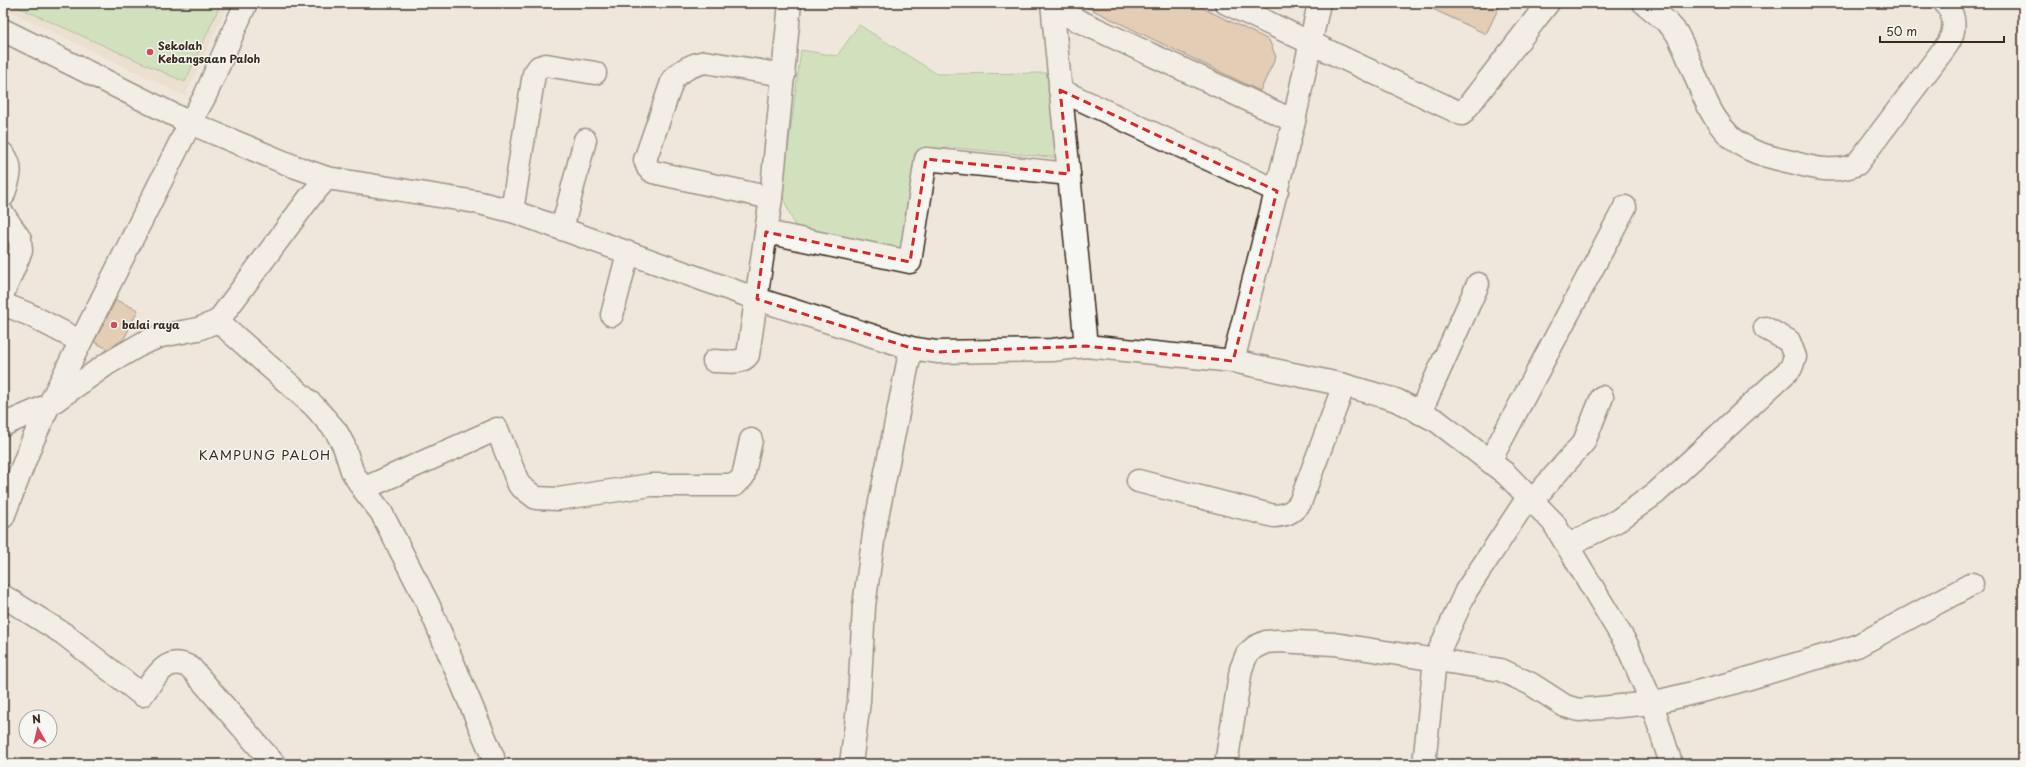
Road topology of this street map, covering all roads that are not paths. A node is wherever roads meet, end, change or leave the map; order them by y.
1 (246, 3) edge
2 (790, 3) edge
3 (1226, 3) edge
4 (1319, 3) edge
5 (1548, 3) edge
6 (1644, 3) edge
7 (1945, 3) edge
8 (1052, 6) edge
9 (3, 30) edge
10 (1312, 42) junction
11 (594, 73) dead end
12 (784, 75) junction
13 (1060, 90) junction
14 (1294, 121) junction
15 (190, 123) junction
16 (585, 140) dead end
17 (3, 154) edge
18 (1069, 174) junction
19 (327, 178) junction
20 (1277, 191) junction
21 (3, 196) edge
22 (771, 198) junction
23 (1625, 207) dead end
24 (512, 211) junction
25 (3, 214) edge
26 (562, 229) junction
27 (766, 232) junction
28 (628, 253) junction
29 (1478, 284) dead end
30 (3, 293) edge
31 (757, 299) junction
32 (3, 304) edge
33 (612, 315) dead end
34 (218, 321) junction
35 (1765, 328) dead end
36 (80, 341) junction
37 (1086, 346) junction
38 (912, 348) junction
39 (714, 361) dead end
40 (1232, 361) junction
41 (1344, 385) junction
42 (1602, 397) dead end
43 (49, 405) junction
44 (1420, 413) junction
45 (3, 425) edge
46 (752, 440) dead end
47 (1490, 461) junction
48 (1138, 481) dead end
49 (363, 489) junction
50 (1530, 499) junction
51 (3, 517) edge
52 (1568, 545) junction
53 (1972, 584) dead end
54 (3, 596) edge
55 (1435, 660) junction
56 (1652, 703) junction
57 (493, 757) dead end
58 (274, 764) edge
59 (851, 764) edge
60 (1226, 764) edge
61 (1424, 764) edge
62 (1671, 764) edge

1 - 15 street
2 - 12 street
3 - 10 street
4 - 10 street
5 - 10 street
6 - 7 street
8 - 13 street
8 - 14 street
9 - 15 street
10 - 14 street
11 - 24 street
12 - 22 street
12 - 22 street
13 - 18 street
13 - 20 street
14 - 20 street
15 - 19 street
15 - 36 street
16 - 26 street
17 - 21 street
18 - 27 street
18 - 37 street
19 - 24 street
19 - 34 street
20 - 40 street
22 - 27 street
23 - 47 street
24 - 26 street
25 - 30 street
26 - 28 street
27 - 31 street
28 - 31 street
28 - 33 street
29 - 44 street
31 - 38 street
31 - 39 street
32 - 36 street
34 - 43 street
34 - 49 street
35 - 52 street
36 - 43 street
37 - 38 street
37 - 40 street
38 - 59 street
40 - 41 street
41 - 44 street
41 - 48 street
42 - 50 street
43 - 45 street
43 - 51 street
44 - 47 street
46 - 49 street
47 - 50 street
49 - 57 street
50 - 52 street
50 - 55 street
52 - 56 street
53 - 56 street
54 - 58 street
55 - 56 street
55 - 60 street
55 - 61 street
56 - 62 street

